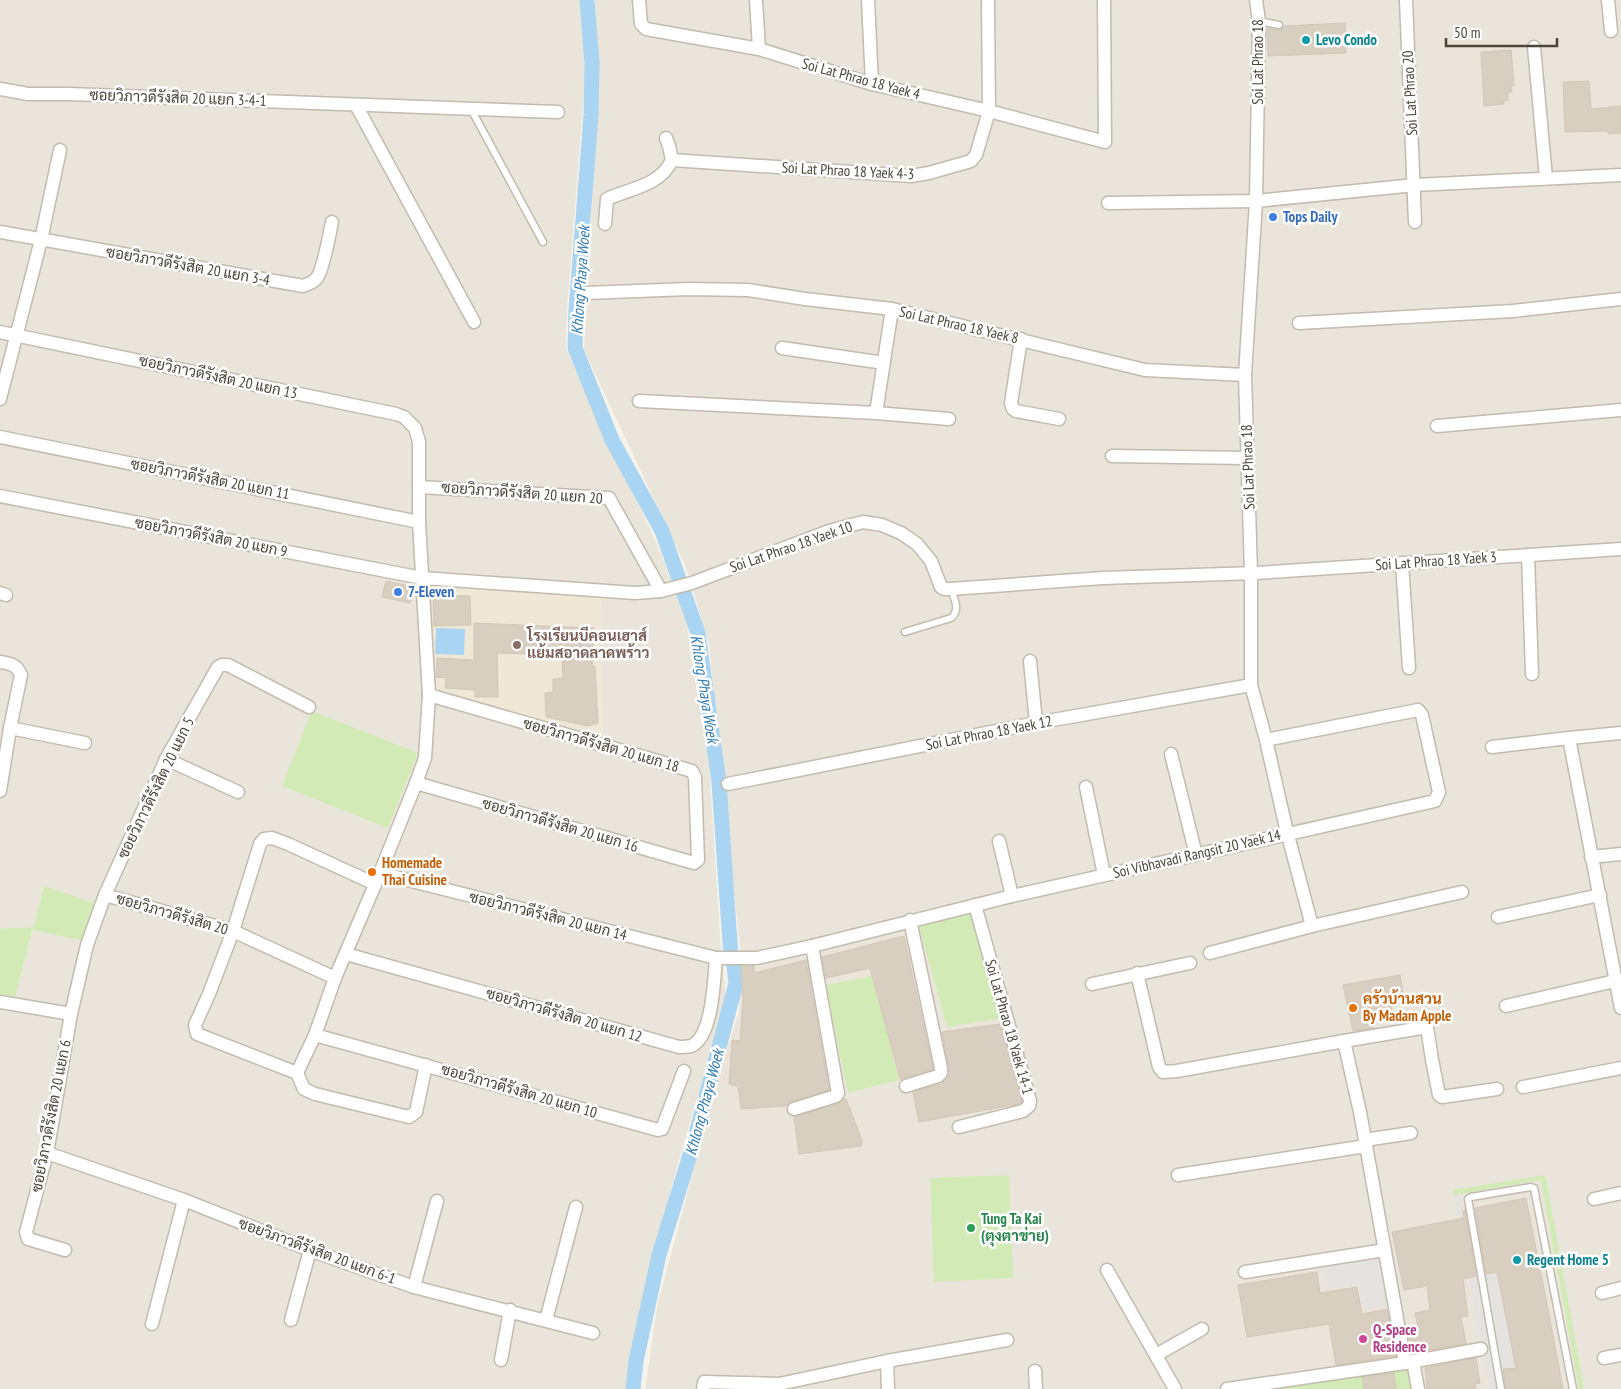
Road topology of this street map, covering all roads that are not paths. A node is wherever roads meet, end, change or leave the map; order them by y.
1 (639, 0) edge
2 (756, 0) edge
3 (868, 0) edge
4 (988, 0) edge
5 (1104, 0) edge
6 (1256, 0) edge
7 (1406, 0) edge
8 (1608, 0) edge
9 (1259, 21) junction
10 (1280, 25) dead end
11 (1611, 31) dead end
12 (1534, 47) dead end
13 (759, 49) junction
14 (872, 84) junction
15 (0, 90) edge
16 (356, 105) junction
17 (470, 108) junction
18 (989, 111) junction
19 (558, 112) dead end
20 (666, 138) dead end
21 (60, 150) dead end
22 (672, 160) junction
23 (1621, 175) edge
24 (1546, 178) junction
25 (1414, 185) junction
26 (1256, 201) junction
27 (1108, 203) dead end
28 (332, 222) dead end
29 (1415, 222) dead end
30 (605, 224) dead end
31 (0, 232) edge
32 (40, 240) junction
33 (543, 242) dead end
34 (586, 293) dead end
35 (1621, 299) edge
36 (892, 309) junction
37 (474, 322) dead end
38 (1299, 323) dead end
39 (0, 332) edge
40 (17, 335) junction
41 (1021, 339) junction
42 (782, 348) dead end
43 (884, 363) junction
44 (1244, 375) junction
45 (0, 399) edge
46 (639, 402) dead end
47 (1621, 410) edge
48 (876, 413) junction
49 (949, 419) dead end
50 (1059, 419) dead end
51 (1437, 426) dead end
52 (0, 437) edge
53 (1112, 456) dead end
54 (1247, 458) junction
55 (419, 487) junction
56 (0, 496) edge
57 (419, 522) junction
58 (1621, 549) edge
59 (1528, 555) junction
60 (1402, 563) junction
61 (1251, 573) junction
62 (422, 578) junction
63 (951, 589) junction
64 (661, 591) junction
65 (904, 632) dead end
66 (1030, 661) dead end
67 (0, 662) edge
68 (1409, 668) dead end
69 (1532, 674) dead end
70 (1251, 686) junction
71 (429, 695) junction
72 (309, 708) dead end
73 (1036, 723) junction
74 (10, 728) junction
75 (1621, 733) edge
76 (1569, 738) junction
77 (1266, 740) junction
78 (85, 743) dead end
79 (1492, 747) dead end
80 (1171, 754) dead end
81 (166, 758) junction
82 (416, 783) junction
83 (728, 784) dead end
84 (1086, 787) dead end
85 (0, 791) edge
86 (238, 792) dead end
87 (1288, 834) junction
88 (999, 841) dead end
89 (698, 854) joint
90 (1621, 854) edge
91 (1196, 856) junction
92 (1591, 857) junction
93 (1104, 876) junction
94 (377, 879) junction
95 (1462, 892) dead end
96 (105, 895) junction
97 (1600, 895) junction
98 (1012, 896) junction
99 (975, 905) junction
100 (1498, 917) dead end
101 (910, 920) junction
102 (1312, 926) junction
103 (233, 931) junction
104 (812, 946) junction
105 (1210, 953) dead end
106 (346, 954) junction
107 (716, 958) junction
108 (1190, 963) dead end
109 (1137, 973) junction
110 (335, 978) junction
111 (1615, 981) junction
112 (1092, 984) dead end
113 (0, 1002) edge
114 (1506, 1006) dead end
115 (1621, 1008) edge
116 (71, 1014) junction
117 (315, 1035) junction
118 (1344, 1041) junction
119 (426, 1065) junction
120 (1621, 1068) edge
121 (684, 1071) dead end
122 (297, 1073) junction
123 (906, 1086) dead end
124 (1523, 1087) dead end
125 (1496, 1089) dead end
126 (794, 1109) dead end
127 (959, 1127) dead end
128 (1411, 1133) dead end
129 (1365, 1143) junction
130 (47, 1153) junction
131 (1178, 1175) dead end
132 (1621, 1193) edge
133 (1594, 1199) dead end
134 (184, 1200) junction
135 (437, 1201) dead end
136 (576, 1207) dead end
137 (65, 1250) dead end
138 (310, 1250) junction
139 (1385, 1250) junction
140 (1107, 1270) dead end
141 (1246, 1272) dead end
142 (414, 1287) junction
143 (1621, 1288) edge
144 (1602, 1293) dead end
145 (510, 1310) junction
146 (291, 1320) dead end
147 (546, 1320) junction
148 (152, 1324) dead end
149 (1202, 1330) dead end
150 (593, 1333) dead end
151 (1007, 1340) dead end
152 (1488, 1348) junction
153 (1156, 1355) junction
154 (1621, 1355) edge
155 (1604, 1358) dead end
156 (501, 1360) dead end
157 (887, 1361) junction
158 (1409, 1362) junction
159 (1036, 1371) dead end
160 (703, 1389) edge
161 (888, 1389) edge
162 (1036, 1389) edge
163 (1175, 1389) edge
164 (1227, 1389) edge
165 (1418, 1389) edge
166 (1501, 1389) edge
167 (1572, 1389) edge

1 - 13 street, Soi Lat Phrao 18 Yaek 4
2 - 13 street
3 - 14 street
4 - 18 street, Soi Lat Phrao 18 Yaek 4-3
5 - 18 street, Soi Lat Phrao 18 Yaek 4
6 - 9 street, Soi Lat Phrao 18
7 - 25 street, Soi Lat Phrao 20
8 - 11 street
9 - 10 lane
9 - 26 street, Soi Lat Phrao 18
12 - 24 street
13 - 14 street, Soi Lat Phrao 18 Yaek 4
14 - 18 street, Soi Lat Phrao 18 Yaek 4
15 - 16 street, ซอยวิภาวดีรังสิต 20 แยก 3-4-1
16 - 17 street, ซอยวิภาวดีรังสิต 20 แยก 3-4-1
16 - 37 street
17 - 19 street, ซอยวิภาวดีรังสิต 20 แยก 3-4-1
17 - 33 lane
18 - 22 street, Soi Lat Phrao 18 Yaek 4-3
20 - 22 street
21 - 32 street
22 - 30 street
23 - 24 street
24 - 25 street
25 - 26 street
25 - 29 street, Soi Lat Phrao 20
26 - 27 street
26 - 44 street, Soi Lat Phrao 18
28 - 32 street, ซอยวิภาวดีรังสิต 20 แยก 3-4
31 - 32 street, ซอยวิภาวดีรังสิต 20 แยก 3-4
32 - 40 street
34 - 36 street
35 - 38 street
36 - 41 street, Soi Lat Phrao 18 Yaek 8
36 - 43 street, Soi Lat Phrao 18 Yaek 8
39 - 40 street, ซอยวิภาวดีรังสิต 20 แยก 13
40 - 45 street
40 - 55 street, ซอยวิภาวดีรังสิต 20 แยก 13
41 - 44 street, Soi Lat Phrao 18 Yaek 8
41 - 50 street
42 - 43 street
43 - 48 street, Soi Lat Phrao 18 Yaek 8
44 - 54 street, Soi Lat Phrao 18
46 - 48 street
47 - 51 street
48 - 49 street
52 - 57 street, ซอยวิภาวดีรังสิต 20 แยก 11
53 - 54 street
54 - 61 street, Soi Lat Phrao 18
55 - 57 street
55 - 64 street, ซอยวิภาวดีรังสิต 20 แยก 20
56 - 62 street, ซอยวิภาวดีรังสิต 20 แยก 9
57 - 62 street
58 - 59 street, Soi Lat Phrao 18 Yaek 3
59 - 60 street, Soi Lat Phrao 18 Yaek 3
59 - 69 street
60 - 61 street, Soi Lat Phrao 18 Yaek 3
60 - 68 street
61 - 63 street
61 - 70 street, Soi Lat Phrao 18
62 - 64 street, Soi Lat Phrao 18 Yaek 10
62 - 71 street
63 - 64 street, Soi Lat Phrao 18 Yaek 10
63 - 65 lane
66 - 73 street
67 - 74 street
70 - 73 street, Soi Lat Phrao 18 Yaek 12
70 - 77 street, Soi Lat Phrao 18
71 - 82 street
71 - 89 street, ซอยวิภาวดีรังสิต 20 แยก 18
72 - 81 street, ซอยวิภาวดีรังสิต 20 แยก 5
73 - 83 street, Soi Lat Phrao 18 Yaek 12
74 - 78 street
74 - 85 street
75 - 76 street
76 - 79 street
76 - 92 street
77 - 87 street, Soi Lat Phrao 18
77 - 87 street, Soi Vibhavadi Rangsit 20 Yaek 14
80 - 91 street
81 - 86 street
81 - 96 street, ซอยวิภาวดีรังสิต 20 แยก 5
82 - 89 street, ซอยวิภาวดีรังสิต 20 แยก 16
82 - 94 street
84 - 93 street
87 - 91 street, Soi Vibhavadi Rangsit 20 Yaek 14
87 - 102 street, Soi Lat Phrao 18
88 - 98 street
90 - 92 street
91 - 93 street, Soi Vibhavadi Rangsit 20 Yaek 14
92 - 97 street
93 - 98 street, Soi Vibhavadi Rangsit 20 Yaek 14
94 - 103 street, ซอยวิภาวดีรังสิต 20 แยก 14
94 - 106 street
94 - 107 street, ซอยวิภาวดีรังสิต 20 แยก 14
95 - 102 street
96 - 103 street, ซอยวิภาวดีรังสิต 20
96 - 116 street, ซอยวิภาวดีรังสิต 20
97 - 100 street
97 - 111 street
98 - 99 street, Soi Vibhavadi Rangsit 20 Yaek 14
99 - 101 street, Soi Vibhavadi Rangsit 20 Yaek 14
99 - 127 street, Soi Lat Phrao 18 Yaek 14-1
101 - 104 street, Soi Vibhavadi Rangsit 20 Yaek 14
101 - 123 street
102 - 105 street
103 - 110 street, ซอยวิภาวดีรังสิต 20
103 - 122 street
104 - 107 street, Soi Vibhavadi Rangsit 20 Yaek 14
104 - 126 street
106 - 107 street, ซอยวิภาวดีรังสิต 20 แยก 12
106 - 110 street
108 - 109 street
109 - 112 street
109 - 118 street
110 - 117 street
111 - 114 street
111 - 115 street
113 - 116 street
116 - 130 street, ซอยวิภาวดีรังสิต 20 แยก 6
117 - 119 street, ซอยวิภาวดีรังสิต 20 แยก 10
117 - 122 street
118 - 125 street
118 - 129 street
119 - 121 street, ซอยวิภาวดีรังสิต 20 แยก 10
119 - 122 street
120 - 124 street
128 - 129 street
129 - 131 street
129 - 139 street
130 - 134 street, ซอยวิภาวดีรังสิต 20 แยก 6-1
130 - 137 street, ซอยวิภาวดีรังสิต 20 แยก 6
132 - 133 street
134 - 138 street, ซอยวิภาวดีรังสิต 20 แยก 6-1
134 - 148 street
135 - 142 street
136 - 147 street
138 - 142 street, ซอยวิภาวดีรังสิต 20 แยก 6-1
138 - 146 street
139 - 141 street
139 - 158 street
140 - 153 street
142 - 145 street, ซอยวิภาวดีรังสิต 20 แยก 6-1
143 - 144 street
145 - 147 street, ซอยวิภาวดีรังสิต 20 แยก 6-1
145 - 156 street
147 - 150 street, ซอยวิภาวดีรังสิต 20 แยก 6-1
149 - 153 street
151 - 157 street
152 - 158 street
152 - 166 lane
152 - 167 lane
153 - 163 street
154 - 155 street
157 - 160 street
157 - 161 street
158 - 164 street
158 - 165 street
159 - 162 street

